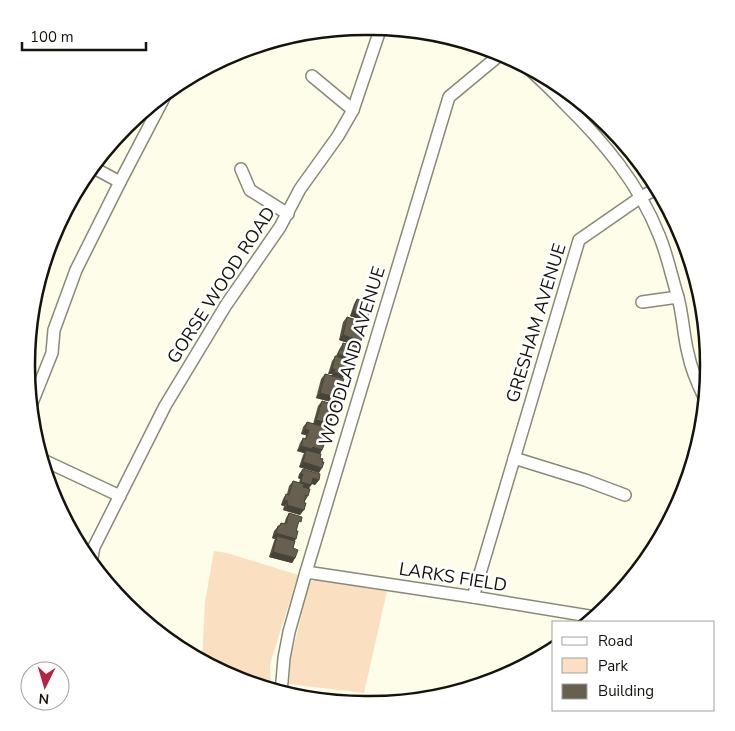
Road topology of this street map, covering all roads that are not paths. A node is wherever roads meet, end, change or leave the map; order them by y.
1 (378, 35) edge
2 (494, 59) edge
3 (312, 76) dead end
4 (560, 96) edge
5 (159, 107) edge
6 (353, 110) junction
7 (241, 169) dead end
8 (99, 171) edge
9 (120, 182) junction
10 (651, 192) edge
11 (641, 197) junction
12 (288, 214) junction
13 (678, 297) junction
14 (642, 302) dead end
15 (36, 382) edge
16 (699, 388) edge
17 (514, 458) junction
18 (50, 463) edge
19 (120, 496) junction
20 (625, 496) dead end
21 (93, 552) edge
22 (306, 572) junction
23 (473, 597) junction
24 (585, 615) edge
25 (282, 685) edge

1 - 6 street, GORSE WOOD ROAD
2 - 22 street, WOODLAND AVENUE
3 - 6 street
4 - 11 street
5 - 9 street
6 - 12 street, GORSE WOOD ROAD
7 - 12 street
8 - 9 street
9 - 15 street
10 - 11 street, GRESHAM AVENUE
11 - 13 street
11 - 17 street, GRESHAM AVENUE
12 - 19 street, GORSE WOOD ROAD
13 - 14 street
13 - 16 street
17 - 20 street
17 - 23 street, GRESHAM AVENUE
18 - 19 street
19 - 21 street, GORSE WOOD ROAD
22 - 23 street, LARKS FIELD
22 - 25 street, WOODLAND AVENUE
23 - 24 street, LARKS FIELD

